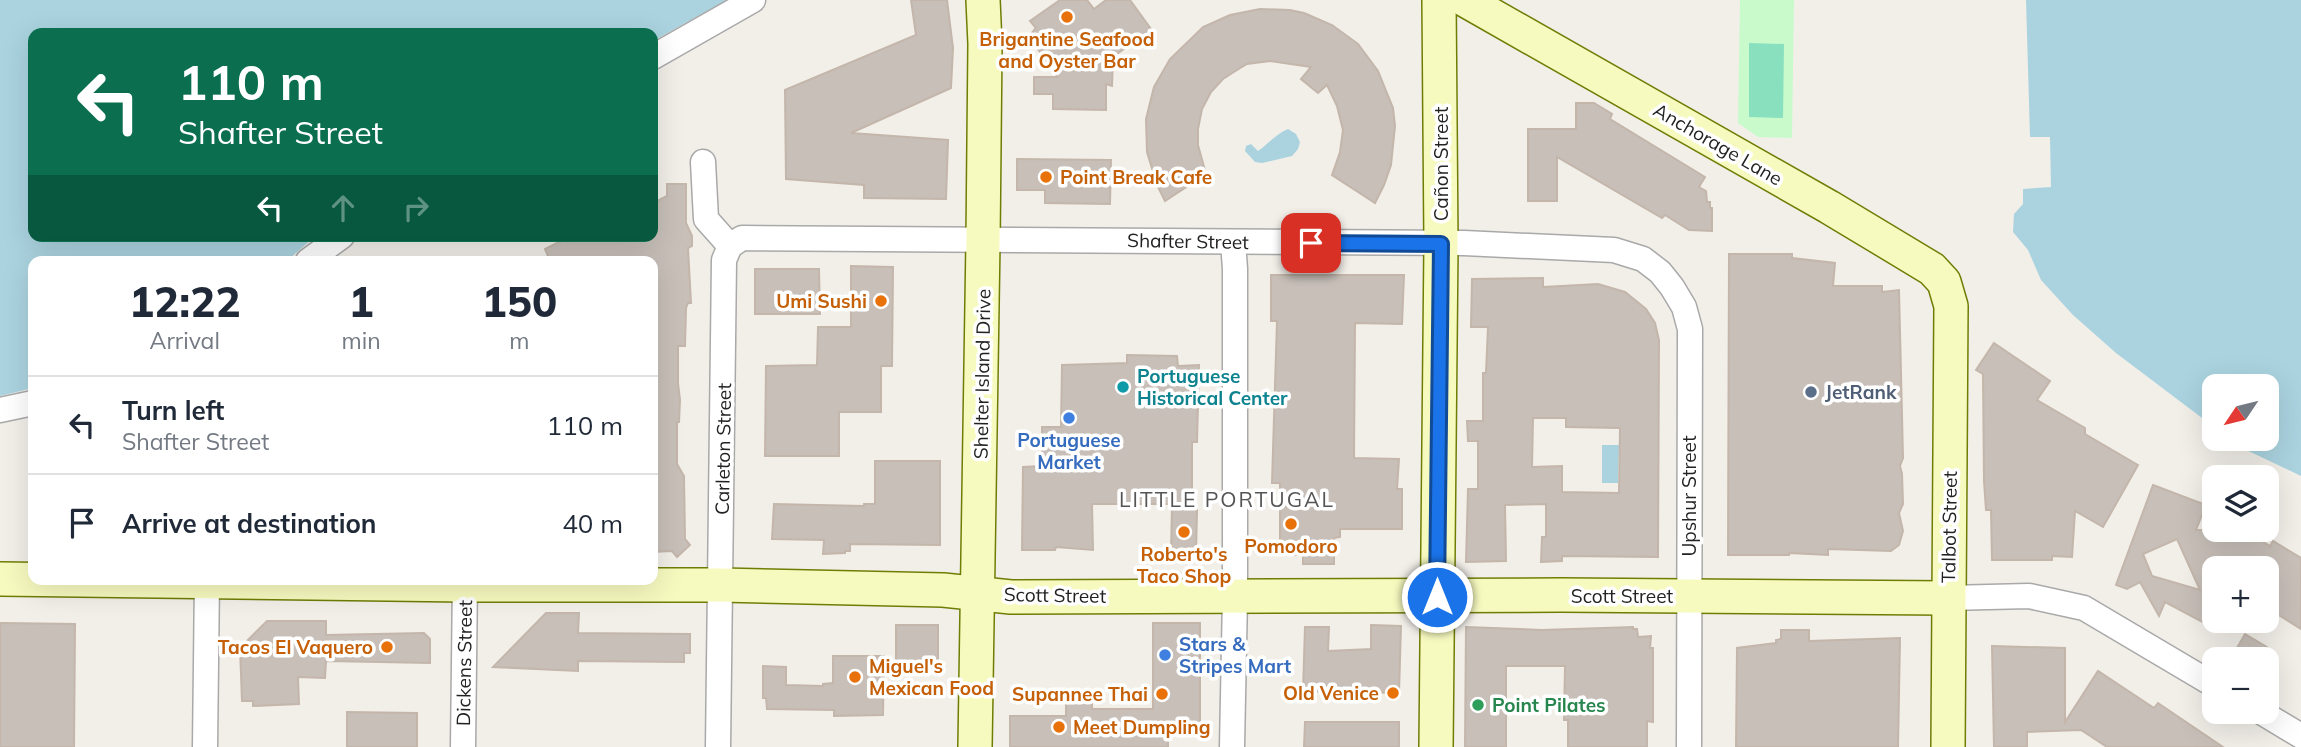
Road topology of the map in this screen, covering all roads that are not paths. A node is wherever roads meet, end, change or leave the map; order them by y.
1 (753, 0) edge
2 (983, 0) edge
3 (1439, 0) edge
4 (1465, 0) edge
5 (658, 54) edge
6 (703, 162) dead end
7 (983, 241) junction
8 (334, 242) edge
9 (1233, 242) junction
10 (1441, 244) junction
11 (730, 246) junction
12 (315, 256) edge
13 (1951, 306) joint
14 (1690, 329) joint
15 (28, 404) edge
16 (0, 410) edge
17 (0, 579) edge
18 (28, 579) edge
19 (658, 584) edge
20 (721, 584) junction
21 (207, 585) edge
22 (465, 585) edge
23 (977, 592) junction
24 (1235, 596) junction
25 (1689, 596) junction
26 (1437, 597) junction
27 (1948, 598) junction
28 (2202, 678) edge
29 (2279, 723) edge
30 (2301, 736) edge
31 (205, 747) edge
32 (463, 747) edge
33 (718, 747) edge
34 (975, 747) edge
35 (1232, 747) edge
36 (1436, 747) edge
37 (1689, 747) edge
38 (1948, 747) edge

1 - 5 street
2 - 7 main road, Shelter Island Drive
3 - 10 main road, Cañon Street
4 - 13 main road, Anchorage Lane
6 - 11 street
7 - 9 street, Shafter Street
7 - 11 street, Shafter Street
7 - 23 main road, Shelter Island Drive
8 - 12 street
9 - 10 street, Shafter Street
9 - 24 street
10 - 14 street, Shafter Street
10 - 26 main road, Cañon Street
11 - 20 street, Carleton Street
13 - 27 main road, Talbot Street
14 - 25 street, Upshur Street
15 - 16 street
17 - 18 main road, Scott Street
19 - 20 main road, Scott Street
20 - 23 main road, Scott Street
20 - 33 street, Carleton Street
21 - 31 street
22 - 32 street, Dickens Street
23 - 24 main road, Scott Street
23 - 34 main road, Shelter Island Drive
24 - 26 main road, Scott Street
24 - 35 street
25 - 26 main road, Scott Street
25 - 27 main road, Scott Street
25 - 37 street, Upshur Street
26 - 36 main road, Cañon Street
27 - 28 street, Scott Street
27 - 38 main road, Talbot Street
29 - 30 street

